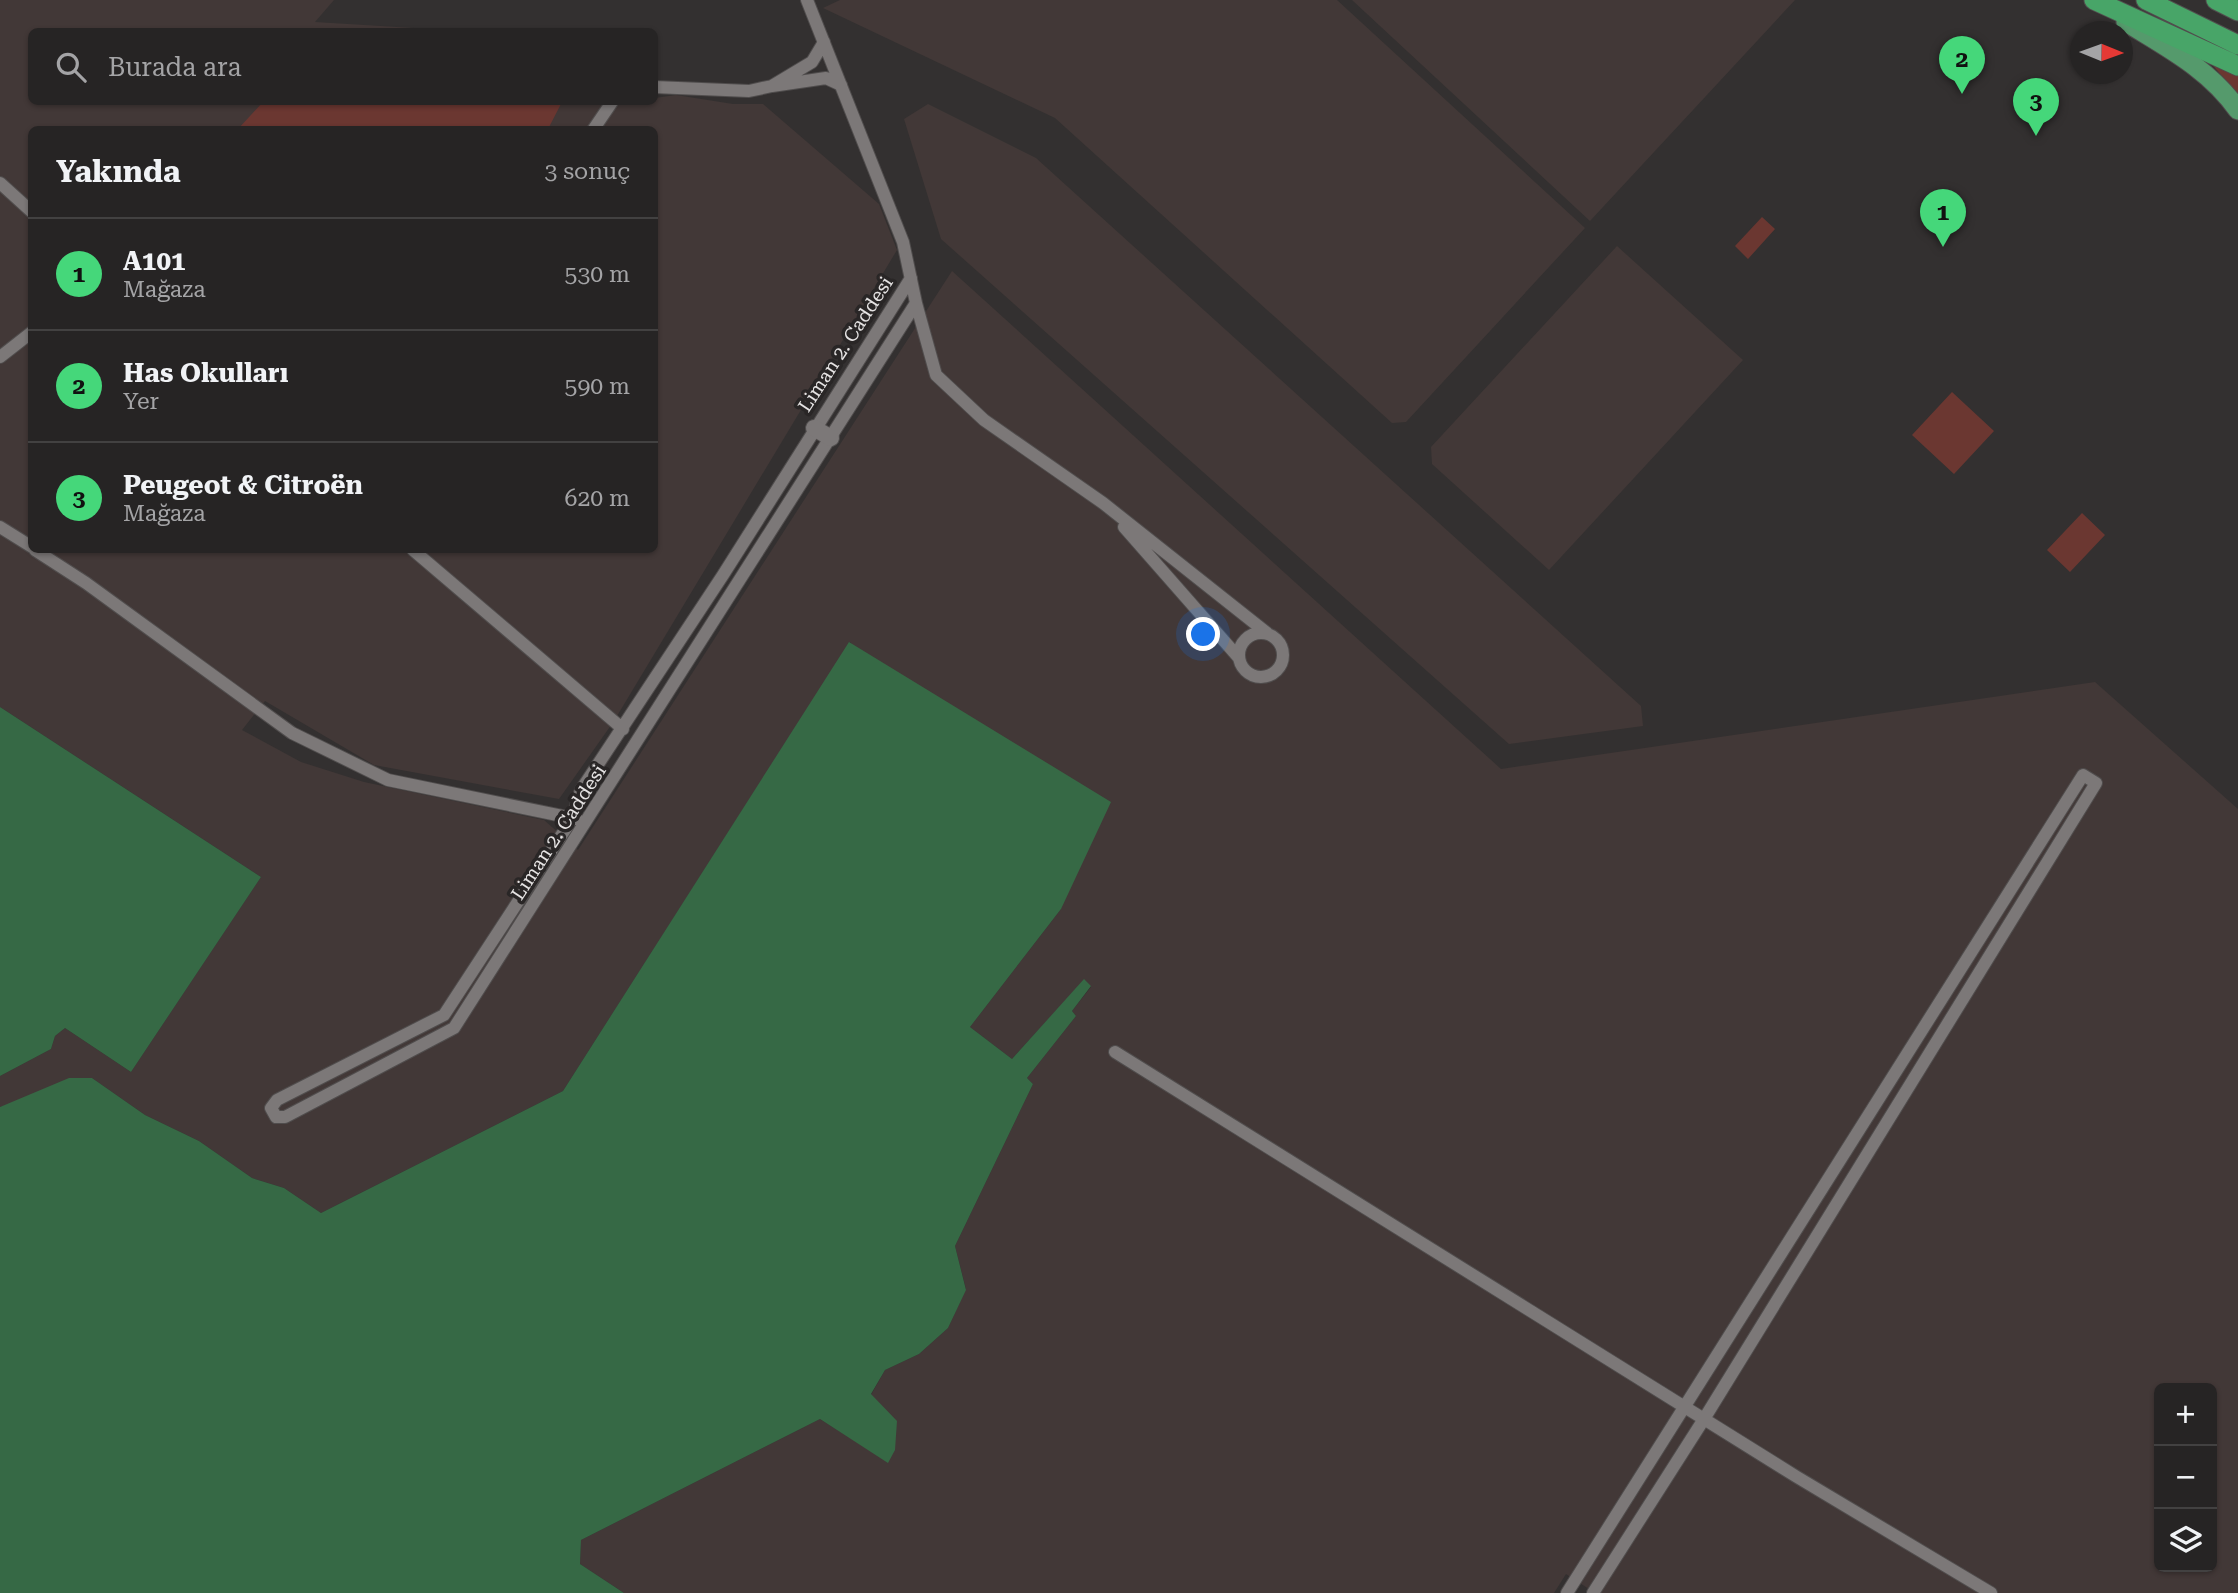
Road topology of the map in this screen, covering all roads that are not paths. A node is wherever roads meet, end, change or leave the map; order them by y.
1 (807, 0) edge
2 (2092, 0) edge
3 (2146, 0) edge
4 (2216, 0) edge
5 (2238, 11) edge
6 (824, 42) junction
7 (2238, 45) edge
8 (2238, 66) edge
9 (841, 85) junction
10 (772, 86) junction
11 (658, 87) edge
12 (610, 105) edge
13 (2238, 110) edge
14 (596, 126) edge
15 (0, 183) edge
16 (28, 208) edge
17 (911, 278) junction
18 (916, 303) junction
19 (28, 335) edge
20 (0, 356) edge
21 (814, 428) junction
22 (831, 438) junction
23 (1103, 503) junction
24 (0, 527) edge
25 (28, 545) edge
26 (41, 553) edge
27 (417, 553) edge
28 (1267, 634) junction
29 (1239, 658) junction
30 (631, 716) junction
31 (648, 727) junction
32 (622, 729) junction
33 (572, 819) junction
34 (588, 820) junction
35 (1115, 1052) dead end
36 (1685, 1406) junction
37 (1704, 1419) junction
38 (1613, 1522) junction
39 (1630, 1533) junction
40 (1567, 1593) edge
41 (1593, 1593) edge
42 (1991, 1593) edge

1 - 6 street
2 - 8 highway
2 - 13 main road
3 - 7 highway
4 - 5 highway
6 - 9 street
6 - 10 street
9 - 10 street
9 - 17 street
10 - 11 street
12 - 14 street
15 - 16 street
17 - 18 street, Liman 2. Caddesi
17 - 21 street, Liman 2. Caddesi
18 - 22 street, Liman 2. Caddesi
18 - 23 street
19 - 20 street
21 - 22 street
21 - 30 street, Liman 2. Caddesi
22 - 31 street, Liman 2. Caddesi
23 - 28 street
23 - 29 street
24 - 25 street
26 - 33 street
27 - 32 street
28 - 29 street
28 - 29 street
30 - 31 street
30 - 32 street, Liman 2. Caddesi
31 - 34 street, Liman 2. Caddesi
32 - 33 street, Liman 2. Caddesi
33 - 34 street
33 - 34 street, Liman 2. Caddesi
35 - 36 street
36 - 37 street
36 - 37 street
36 - 38 street
37 - 39 street
37 - 42 street
38 - 39 street
38 - 40 street
39 - 41 street

